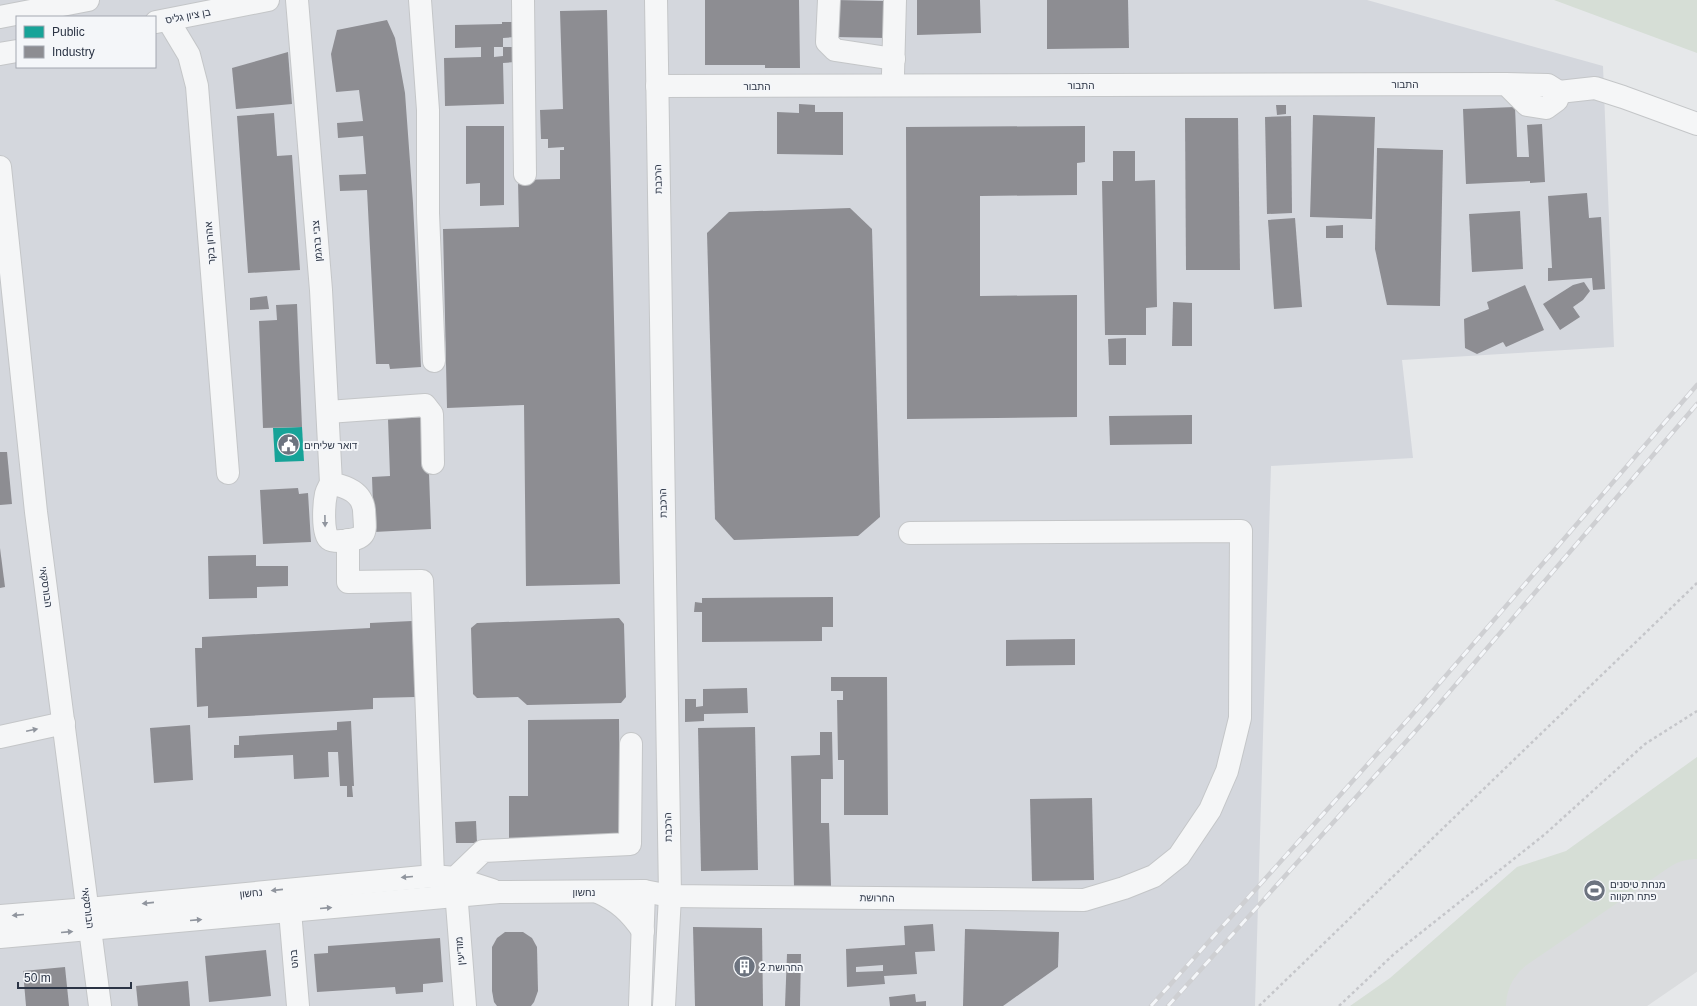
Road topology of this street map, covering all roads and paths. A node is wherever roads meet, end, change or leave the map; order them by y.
1 (88, 0) edge
2 (268, 0) edge
3 (297, 0) edge
4 (420, 0) edge
5 (523, 0) edge
6 (656, 0) edge
7 (828, 0) edge
8 (895, 0) edge
9 (228, 4) edge
10 (29, 6) edge
11 (0, 17) edge
12 (162, 21) edge
13 (16, 51) edge
14 (0, 54) edge
15 (894, 59) junction
16 (893, 85) junction
17 (657, 86) junction
18 (1697, 124) edge
19 (0, 167) edge
20 (525, 174) dead end
21 (434, 361) dead end
22 (328, 412) junction
23 (433, 463) dead end
24 (228, 473) dead end
25 (331, 483) junction
26 (910, 533) dead end
27 (348, 540) junction
28 (1697, 583) edge
29 (1697, 711) edge
30 (64, 723) junction
31 (0, 737) edge
32 (631, 744) dead end
33 (433, 876) junction
34 (455, 887) junction
35 (644, 891) junction
36 (596, 892) junction
37 (670, 896) junction
38 (290, 911) junction
39 (0, 916) edge
40 (90, 919) junction
41 (643, 931) junction
42 (0, 937) edge
43 (100, 1006) edge
44 (298, 1006) edge
45 (465, 1006) edge
46 (640, 1006) edge
47 (664, 1006) edge
48 (1259, 1006) edge
49 (1339, 1006) edge

1 - 10 street
2 - 9 street, בן ציון גליס
3 - 22 street, צבי ברגמן
4 - 21 street
5 - 20 street
6 - 17 street, הרכבת
7 - 15 street
8 - 15 street
9 - 12 street, בן ציון גליס
10 - 11 street
12 - 24 street, אהרון בקר
13 - 14 street
15 - 16 street
16 - 17 street, התבור
16 - 18 street, התבור
17 - 37 street, הרכבת
19 - 30 street, הבורסקאי
22 - 23 street
22 - 25 street, צבי ברגמן
25 -> 27 street, צבי ברגמן
25 - 27 street
26 - 37 street, החרושת
27 - 33 street
28 - 48 path
29 - 49 path
31 -> 30 street
30 - 40 street, הבורסקאי
32 - 34 street
33 - 34 street, נחשון
33 -> 40 street, נחשון
34 - 36 street, נחשון
38 -> 34 street, נחשון
34 - 45 street, מודיעין
35 - 36 street, נחשון
35 - 37 street, נחשון
35 - 41 street
36 - 41 street
37 - 47 street, הרכבת
40 -> 38 street, נחשון
38 - 44 street, בהט
40 -> 39 street, נחשון
42 -> 40 street, נחשון
40 - 43 street, הבורסקאי
41 - 46 street

